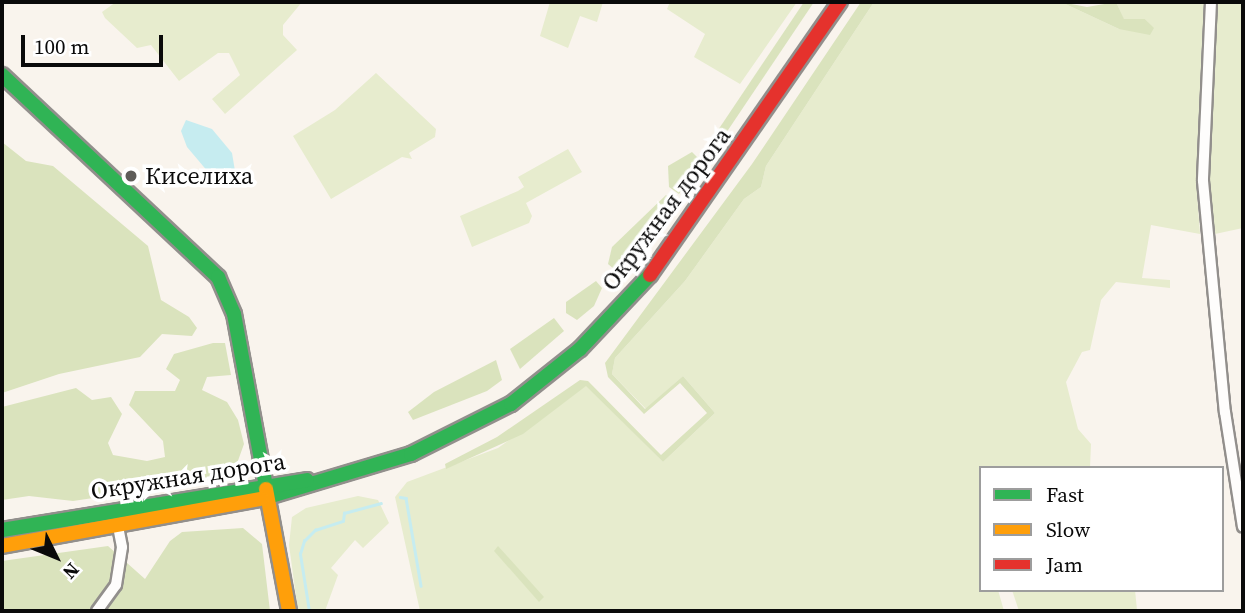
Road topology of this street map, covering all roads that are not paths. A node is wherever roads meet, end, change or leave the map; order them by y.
1 (840, 2) edge
2 (1210, 2) edge
3 (2, 75) edge
4 (267, 493) junction
5 (118, 526) junction
6 (1243, 527) edge
7 (2, 530) edge
8 (2, 546) edge
9 (97, 611) edge
10 (289, 611) edge

1 - 4 main road, Окружная дорога
2 - 6 street
3 - 4 main road
4 - 5 main road, Окружная дорога
4 - 7 main road, Окружная дорога
4 - 10 main road
5 - 8 main road, Окружная дорога
5 - 9 street

